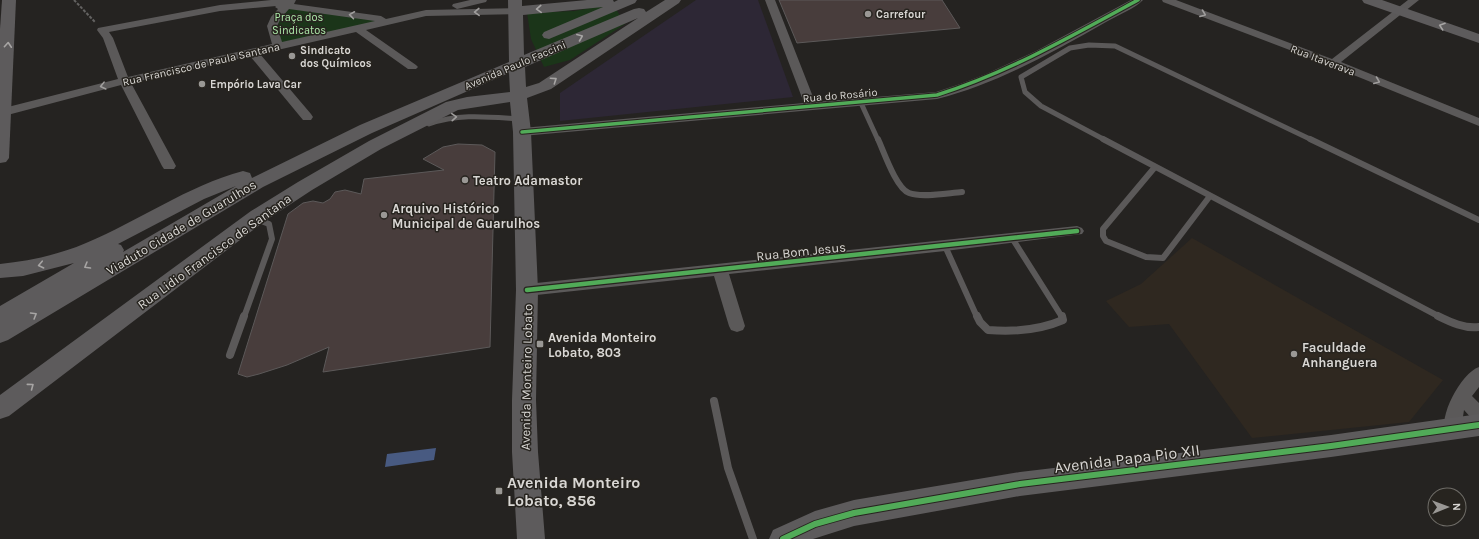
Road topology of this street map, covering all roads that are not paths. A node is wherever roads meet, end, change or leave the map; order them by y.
1 (9, 0) edge
2 (482, 0) edge
3 (619, 0) edge
4 (630, 0) edge
5 (662, 0) edge
6 (674, 0) edge
7 (770, 0) edge
8 (1138, 0) edge
9 (1167, 0) edge
10 (1369, 0) edge
11 (1414, 0) edge
12 (290, 2) edge
13 (516, 5) edge
14 (1400, 11) junction
15 (426, 13) junction
16 (391, 21) junction
17 (357, 28) junction
18 (1479, 39) edge
19 (278, 46) junction
20 (253, 52) junction
21 (518, 57) junction
22 (1333, 63) junction
23 (412, 67) dead end
24 (124, 81) junction
25 (518, 96) junction
26 (862, 103) junction
27 (811, 107) junction
28 (2, 112) edge
29 (307, 117) dead end
30 (1479, 122) edge
31 (362, 124) junction
32 (522, 126) junction
33 (0, 158) edge
34 (169, 166) dead end
35 (1155, 167) junction
36 (243, 177) junction
37 (962, 192) dead end
38 (1210, 196) junction
39 (256, 217) junction
40 (1479, 220) edge
41 (1077, 231) dead end
42 (1012, 238) junction
43 (946, 246) junction
44 (720, 270) junction
45 (0, 271) edge
46 (527, 290) junction
47 (0, 316) edge
48 (738, 326) dead end
49 (1479, 327) edge
50 (0, 334) edge
51 (230, 355) dead end
52 (1479, 374) edge
53 (1462, 396) junction
54 (714, 401) dead end
55 (0, 409) edge
56 (1479, 415) edge
57 (1479, 425) edge
58 (1452, 430) junction
59 (531, 539) edge
60 (753, 539) edge
61 (783, 539) edge

28 -> 1 main road
2 - 15 street, Rua Francisco de Paula Santana
3 -> 13 main road
4 - 21 main road, Avenida Paulo Faccini
21 -> 5 main road, Avenida Paulo Faccini
25 -> 6 main road, Rua Lidio Francisco de Santana
7 - 27 street
8 - 26 street, Rua do Rosário
9 -> 22 street, Rua Itaverava
10 - 14 main road
11 - 14 street
16 -> 12 street
12 - 19 street
12 - 24 street
13 -> 15 street, Rua Francisco de Paula Santana
13 - 21 main road, Avenida Monteiro Lobato
18 -> 14 main road
14 - 22 street
15 - 16 street, Rua Francisco de Paula Santana
16 - 17 street, Rua Francisco de Paula Santana
17 - 19 street, Rua Francisco de Paula Santana
17 - 23 street
19 - 20 street, Rua Francisco de Paula Santana
20 - 24 street, Rua Francisco de Paula Santana
20 - 29 street
21 - 25 main road, Avenida Monteiro Lobato
21 - 31 main road, Avenida Paulo Faccini
22 -> 30 street, Rua Itaverava
24 -> 28 street, Rua Francisco de Paula Santana
24 - 34 street
25 - 32 main road, Avenida Monteiro Lobato
25 - 39 main road, Rua Lidio Francisco de Santana
26 - 27 street, Rua do Rosário
26 - 37 lane
27 - 32 street, Rua do Rosário
28 - 33 main road
31 - 36 main road, Viaduto Cidade de Guarulhos
50 -> 31 main road, Viaduto Cidade de Guarulhos
39 -> 32 lane
32 - 46 main road, Avenida Monteiro Lobato
35 - 38 lane
35 - 38 lane
35 - 40 lane
36 -> 45 main road
36 -> 47 main road, Viaduto Cidade de Guarulhos
38 - 49 lane
39 - 51 lane
55 -> 39 main road, Rua Lidio Francisco de Santana
41 - 42 street, Rua Bom Jesus
42 - 43 street, Rua Bom Jesus
42 - 43 lane
43 - 44 street, Rua Bom Jesus
44 - 46 street, Rua Bom Jesus
44 - 48 street
46 - 59 main road, Avenida Monteiro Lobato
52 - 53 street
53 - 56 street
53 - 58 street
54 - 60 lane
57 - 58 main road, Avenida Papa Pio XII
58 - 61 main road, Avenida Papa Pio XII

